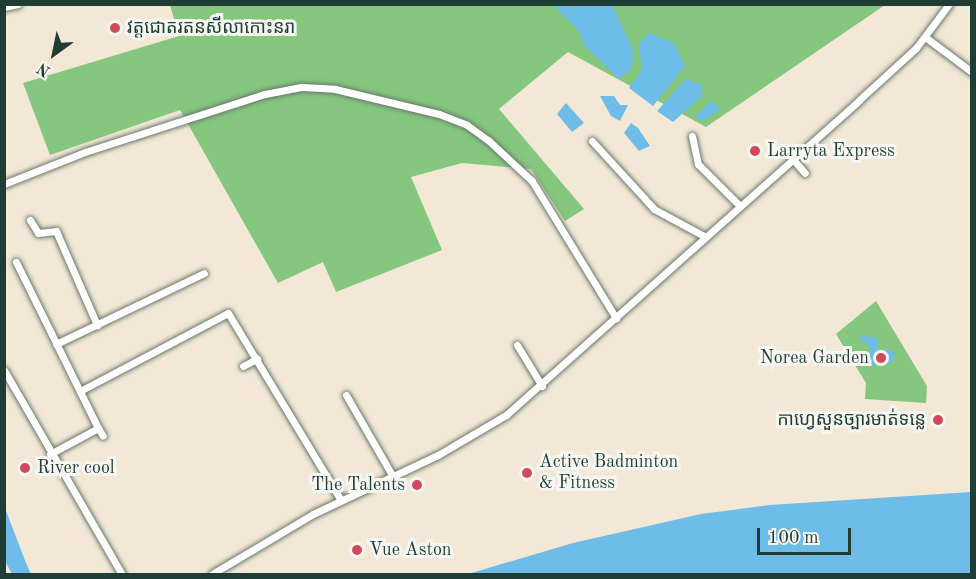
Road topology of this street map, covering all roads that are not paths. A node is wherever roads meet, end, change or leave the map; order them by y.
1 (18, 4) edge
2 (949, 4) edge
3 (4, 7) edge
4 (925, 37) junction
5 (972, 72) edge
6 (692, 136) dead end
7 (592, 141) dead end
8 (791, 157) junction
9 (805, 173) dead end
10 (4, 184) edge
11 (739, 205) junction
12 (30, 220) dead end
13 (704, 236) junction
14 (16, 262) dead end
15 (204, 273) dead end
16 (616, 318) junction
17 (97, 325) junction
18 (56, 344) junction
19 (517, 345) dead end
20 (256, 359) junction
21 (243, 366) dead end
22 (4, 370) edge
23 (542, 386) junction
24 (80, 391) junction
25 (346, 395) dead end
26 (98, 428) junction
27 (102, 436) dead end
28 (50, 454) junction
29 (392, 475) junction
30 (341, 500) junction
31 (122, 574) edge
32 (212, 574) edge

1 - 3 street
2 - 4 street
4 - 5 street
4 - 8 street
6 - 11 street
7 - 13 street
8 - 9 street
8 - 11 street
10 - 16 street
11 - 13 street
12 - 17 street
13 - 16 street
14 - 18 street
15 - 17 street
16 - 23 street
17 - 18 street
18 - 24 street
19 - 23 street
20 - 21 street
20 - 24 street
20 - 30 street
22 - 28 street
23 - 29 street
24 - 26 street
25 - 29 street
26 - 27 street
26 - 28 street
28 - 31 street
29 - 30 street
30 - 32 street

